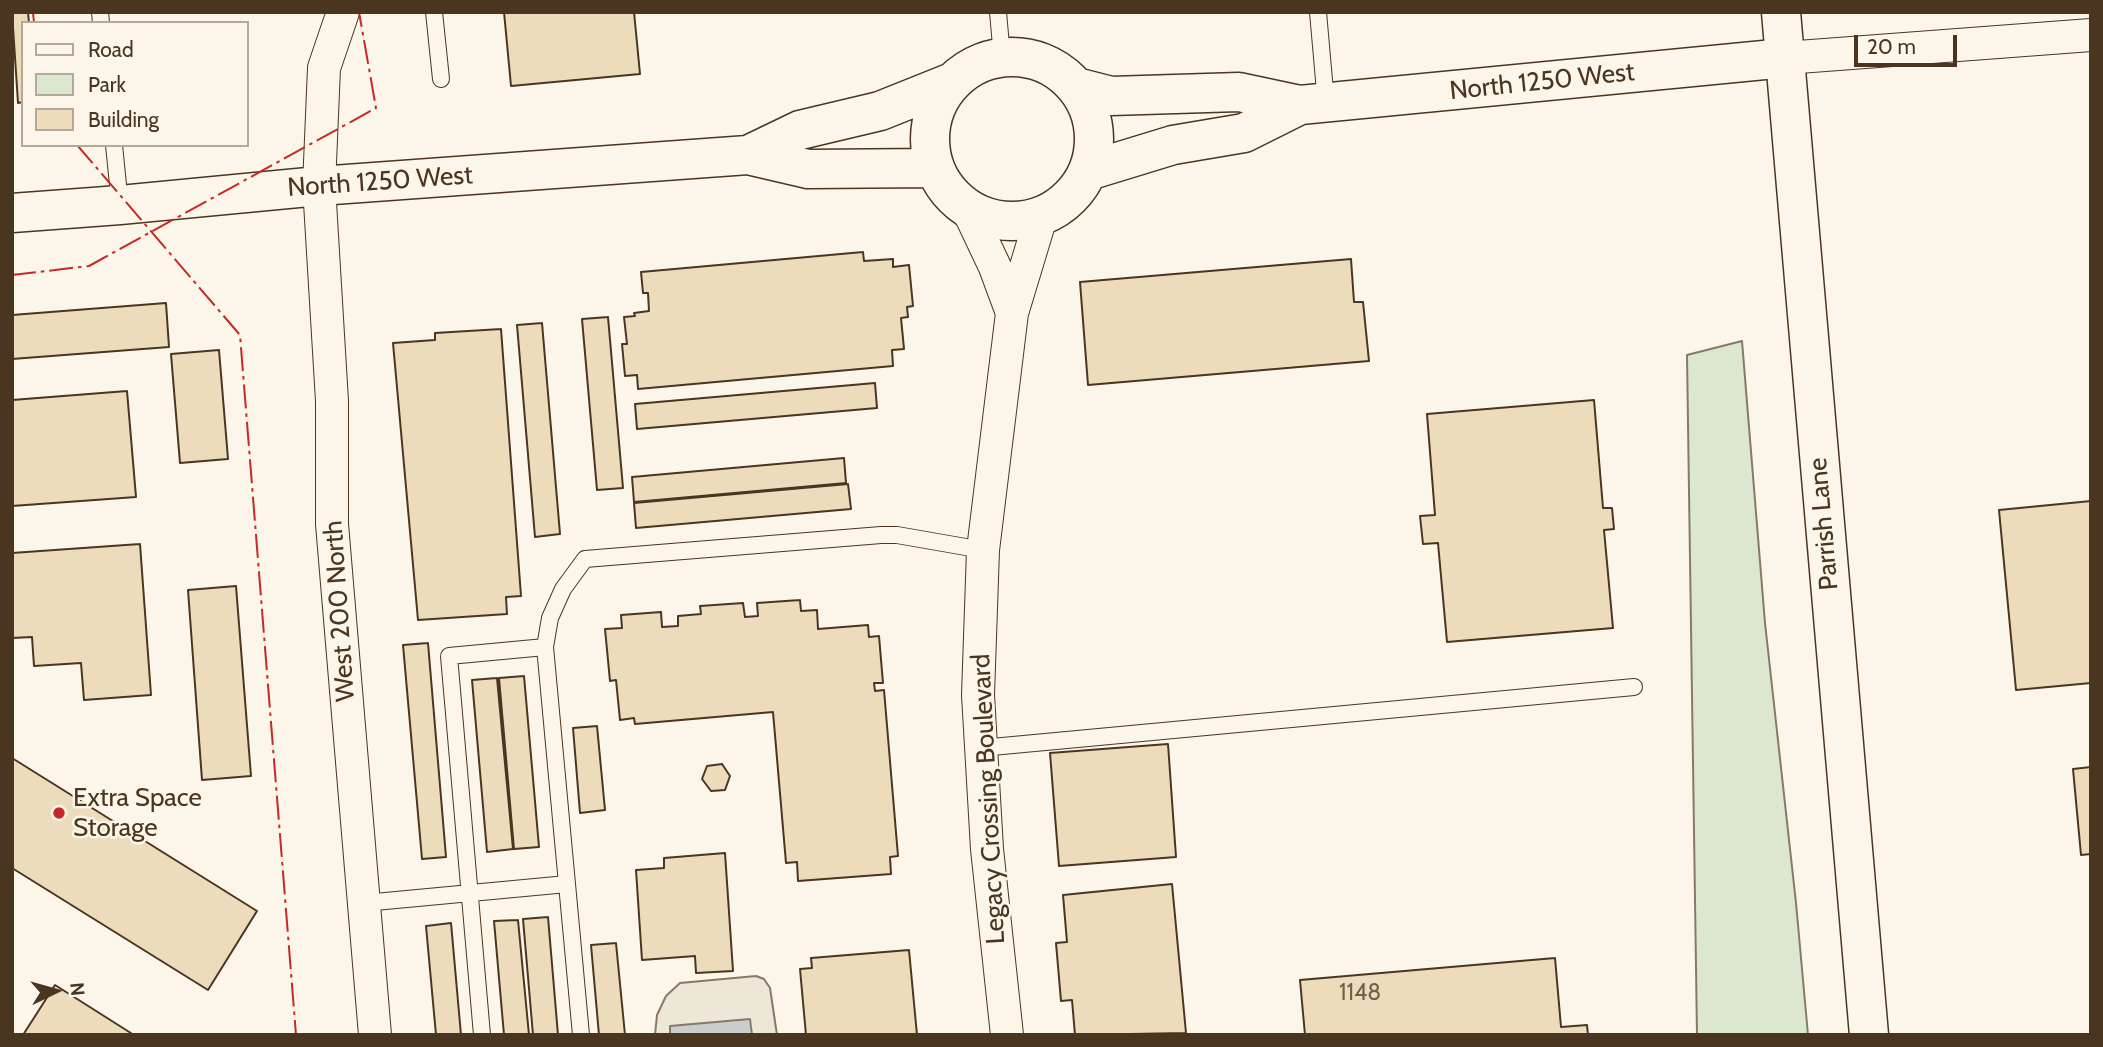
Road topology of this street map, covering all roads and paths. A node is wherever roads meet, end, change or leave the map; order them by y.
1 (343, 12) edge
2 (434, 12) edge
3 (998, 12) edge
4 (1318, 12) edge
5 (1781, 12) edge
6 (2091, 35) edge
7 (1002, 57) junction
8 (1785, 58) junction
9 (441, 79) dead end
10 (950, 83) junction
11 (1076, 87) junction
12 (1313, 104) junction
13 (114, 147) edge
14 (748, 155) junction
15 (933, 168) junction
16 (1088, 171) junction
17 (319, 186) junction
18 (120, 205) junction
19 (968, 210) junction
20 (12, 213) edge
21 (1041, 217) junction
22 (1012, 313) junction
23 (983, 550) junction
24 (545, 647) junction
25 (1634, 687) dead end
26 (981, 747) junction
27 (567, 884) junction
28 (470, 893) junction
29 (364, 903) junction
30 (375, 1035) edge
31 (482, 1035) edge
32 (581, 1035) edge
33 (1007, 1035) edge
34 (1869, 1035) edge

1 - 17 street, West 200 North
2 - 9 lane
3 - 7 lane
4 - 12 lane
5 - 8 street, Parrish Lane
6 - 8 street
7 - 10 street
7 - 11 street
8 - 12 street, North 1250 West
8 - 34 street, Parrish Lane
10 - 14 street, North 1250 West
10 - 15 street
11 - 12 street, North 1250 West
11 - 16 street
12 - 16 street, North 1250 West
13 - 18 lane
14 - 15 street, North 1250 West
14 - 17 street, North 1250 West
15 - 19 street
16 - 21 street
17 - 18 street, North 1250 West
17 - 29 street, West 200 North
18 - 20 street, North 1250 West
19 - 21 street
19 - 22 street
21 - 22 street, Legacy Crossing Boulevard
22 - 23 street, Legacy Crossing Boulevard
23 - 24 lane
23 - 26 street, Legacy Crossing Boulevard
24 - 27 lane
24 - 28 lane
25 - 26 lane
26 - 33 street, Legacy Crossing Boulevard
27 - 28 lane
27 - 32 lane
28 - 29 lane
28 - 31 lane
29 - 30 street, West 200 North

